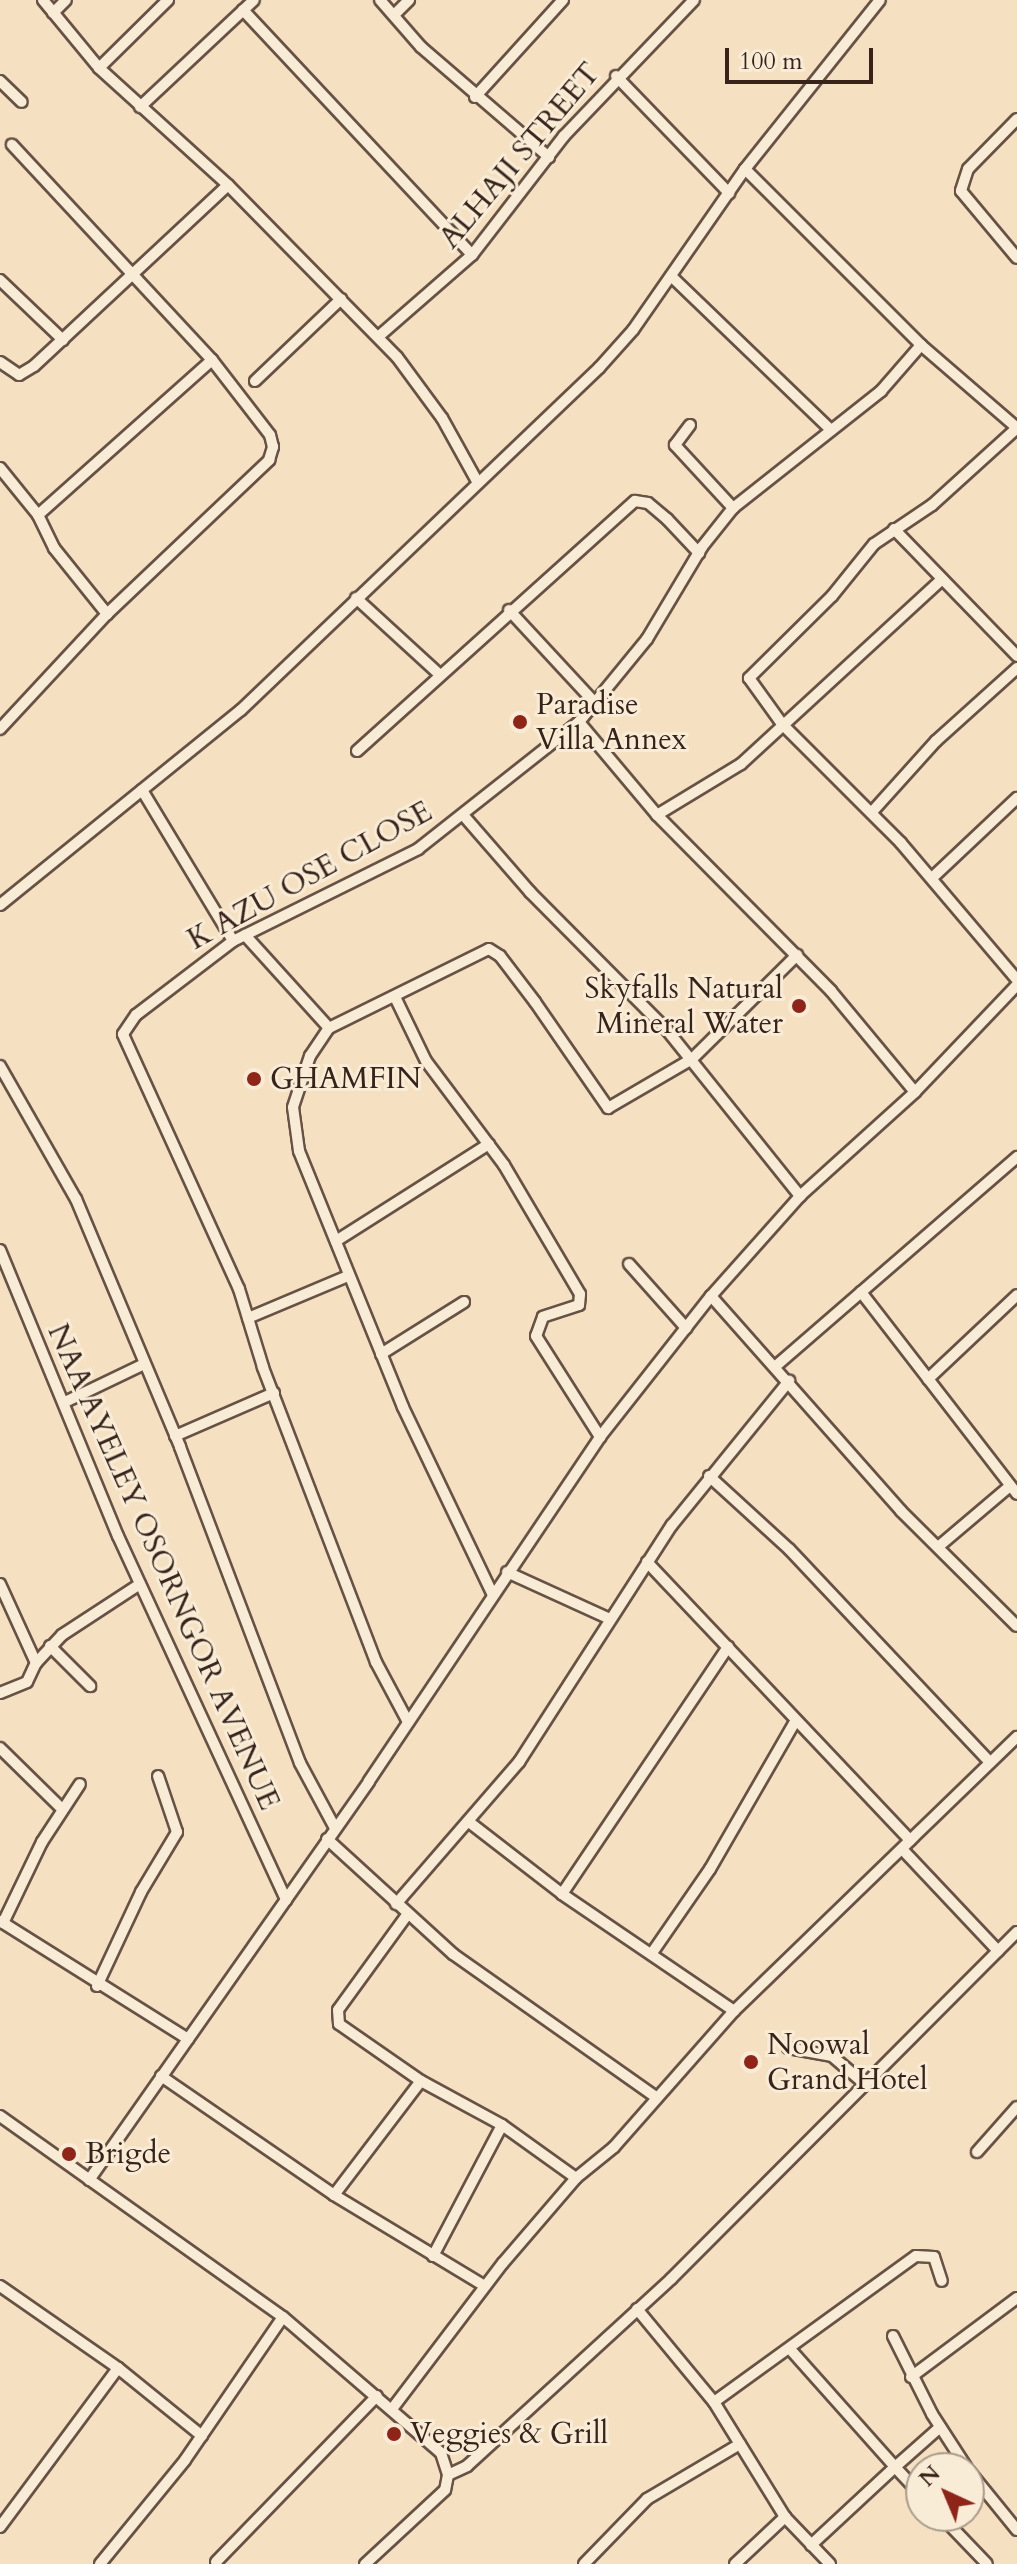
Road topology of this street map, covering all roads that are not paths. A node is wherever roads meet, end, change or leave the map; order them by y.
1 (43, 0) edge
2 (66, 0) edge
3 (168, 0) edge
4 (254, 0) edge
5 (380, 0) edge
6 (409, 0) edge
7 (563, 0) edge
8 (694, 0) edge
9 (880, 0) edge
10 (243, 10) junction
11 (53, 13) junction
12 (395, 14) junction
13 (99, 68) junction
14 (616, 76) junction
15 (0, 81) edge
16 (475, 97) junction
17 (22, 102) dead end
18 (140, 107) junction
19 (1017, 119) edge
20 (12, 145) dead end
21 (549, 157) junction
22 (745, 169) junction
23 (228, 185) junction
24 (729, 193) junction
25 (472, 255) junction
26 (1017, 258) edge
27 (136, 276) junction
28 (671, 276) junction
29 (0, 280) edge
30 (341, 299) junction
31 (378, 337) junction
32 (63, 340) junction
33 (921, 345) junction
34 (212, 360) junction
35 (0, 362) edge
36 (255, 381) dead end
37 (690, 425) dead end
38 (1017, 428) edge
39 (830, 429) junction
40 (0, 468) edge
41 (478, 483) junction
42 (733, 508) junction
43 (38, 515) junction
44 (894, 529) junction
45 (699, 553) junction
46 (941, 580) junction
47 (356, 598) junction
48 (509, 610) junction
49 (107, 614) junction
50 (1017, 656) edge
51 (1017, 668) edge
52 (440, 675) junction
53 (597, 705) junction
54 (579, 722) junction
55 (782, 724) junction
56 (0, 729) edge
57 (357, 751) dead end
58 (142, 790) junction
59 (1017, 798) edge
60 (872, 812) junction
61 (657, 815) junction
62 (464, 816) junction
63 (932, 878) junction
64 (1, 903) edge
65 (245, 935) junction
66 (233, 941) junction
67 (797, 955) junction
68 (1017, 982) edge
69 (395, 997) junction
70 (329, 1028) junction
71 (692, 1059) junction
72 (0, 1066) edge
73 (915, 1092) junction
74 (489, 1144) junction
75 (1017, 1157) edge
76 (800, 1196) junction
77 (336, 1241) junction
78 (0, 1250) edge
79 (629, 1264) dead end
80 (348, 1276) junction
81 (861, 1292) junction
82 (1017, 1295) edge
83 (711, 1296) junction
84 (464, 1302) dead end
85 (248, 1318) junction
86 (686, 1328) junction
87 (381, 1354) junction
88 (142, 1365) junction
89 (777, 1365) junction
90 (928, 1379) junction
91 (789, 1381) junction
92 (274, 1393) junction
93 (65, 1402) junction
94 (175, 1436) junction
95 (600, 1437) junction
96 (709, 1476) junction
97 (1013, 1490) edge
98 (938, 1547) junction
99 (647, 1562) junction
100 (507, 1572) junction
101 (0, 1584) edge
102 (140, 1584) junction
103 (492, 1593) junction
104 (610, 1619) junction
105 (1017, 1626) edge
106 (50, 1646) junction
107 (728, 1647) junction
108 (36, 1663) junction
109 (90, 1686) dead end
110 (0, 1693) edge
111 (408, 1722) junction
112 (795, 1722) junction
113 (1017, 1737) edge
114 (0, 1748) edge
115 (990, 1762) junction
116 (158, 1776) dead end
117 (80, 1784) dead end
118 (61, 1808) junction
119 (469, 1822) junction
120 (335, 1828) junction
121 (327, 1839) junction
122 (910, 1840) junction
123 (902, 1849) junction
124 (562, 1894) junction
125 (286, 1900) junction
126 (396, 1904) junction
127 (407, 1915) junction
128 (1, 1922) edge
129 (1017, 1932) edge
130 (998, 1951) junction
131 (652, 1953) junction
132 (97, 1986) junction
133 (734, 2011) junction
134 (188, 2039) junction
135 (788, 2048) dead end
136 (161, 2076) junction
137 (421, 2081) junction
138 (865, 2084) junction
139 (656, 2097) junction
140 (1017, 2107) edge
141 (2, 2121) edge
142 (502, 2125) junction
143 (977, 2152) dead end
144 (576, 2178) junction
145 (89, 2180) junction
146 (334, 2195) junction
147 (433, 2256) junction
148 (942, 2281) dead end
149 (0, 2286) edge
150 (485, 2286) junction
151 (1017, 2298) edge
152 (637, 2309) junction
153 (283, 2317) junction
154 (893, 2336) dead end
155 (790, 2349) junction
156 (118, 2368) junction
157 (911, 2377) junction
158 (377, 2396) junction
159 (714, 2402) junction
160 (392, 2409) junction
161 (940, 2427) junction
162 (202, 2436) junction
163 (740, 2444) junction
164 (956, 2452) edge
165 (895, 2467) junction
166 (448, 2475) junction
167 (905, 2478) edge
168 (985, 2491) edge
169 (785, 2517) junction
170 (0, 2527) edge
171 (1017, 2530) edge
172 (956, 2532) edge
173 (811, 2545) junction
174 (216, 2562) edge
175 (100, 2564) edge
176 (365, 2564) edge
177 (584, 2564) edge
178 (735, 2564) edge
179 (830, 2564) edge
180 (987, 2564) edge

1 - 11 street
2 - 11 street
3 - 13 street
4 - 10 street
5 - 12 street
6 - 12 street
7 - 16 street
8 - 14 street, ALHAJI STREET
9 - 22 street
10 - 18 street
10 - 25 street
11 - 13 street
12 - 16 street
13 - 18 street
14 - 21 street, ALHAJI STREET
14 - 24 street
15 - 17 street
16 - 21 street
18 - 23 street
19 - 26 street
20 - 27 street
21 - 25 street, ALHAJI STREET
22 - 24 street
22 - 33 street
23 - 27 street
23 - 30 street
24 - 28 street
25 - 31 street, ALHAJI STREET
27 - 32 street
27 - 34 street
28 - 39 street
28 - 41 street
29 - 32 street
30 - 31 street
30 - 36 street
31 - 41 street
32 - 35 street
33 - 38 street
33 - 39 street, K AZU OSE CLOSE
34 - 43 street
34 - 49 street
37 - 42 street
38 - 44 street
39 - 42 street, K AZU OSE CLOSE
40 - 43 street
41 - 47 street
42 - 45 street, K AZU OSE CLOSE
43 - 49 street
44 - 46 street
44 - 55 street
45 - 48 street
45 - 53 street, K AZU OSE CLOSE
46 - 50 street
46 - 55 street
47 - 52 street
47 - 58 street
48 - 52 street
48 - 53 street
49 - 56 street
51 - 60 street
52 - 57 street
53 - 54 street, K AZU OSE CLOSE
54 - 61 street
54 - 62 street, K AZU OSE CLOSE
55 - 60 street
55 - 61 street
58 - 64 street
58 - 66 street
59 - 63 street
60 - 63 street
61 - 67 street
62 - 65 street, K AZU OSE CLOSE
62 - 71 street
63 - 68 street
65 - 66 street, K AZU OSE CLOSE
65 - 70 street
66 - 85 street, K AZU OSE CLOSE
67 - 71 street
67 - 73 street
68 - 73 street
69 - 70 street
69 - 71 street
69 - 74 street
70 - 77 street
71 - 76 street
72 - 88 street
73 - 76 street
74 - 77 street
74 - 95 street
75 - 81 street
76 - 83 street
77 - 80 street
78 - 93 street, NAA AYELEY OSORNGOR AVENUE
79 - 86 street
80 - 85 street
80 - 87 street
81 - 89 street
81 - 90 street
82 - 90 street
83 - 86 street
83 - 89 street
84 - 87 street
85 - 92 street
86 - 95 street
87 - 103 street
88 - 93 street
88 - 94 street
89 - 91 street
90 - 97 street
91 - 96 street
91 - 98 street
92 - 94 street
92 - 111 street
93 - 102 street, NAA AYELEY OSORNGOR AVENUE
94 - 120 street
95 - 100 street
96 - 99 street
96 - 115 street
97 - 98 street
98 - 105 street
99 - 104 street
99 - 107 street
100 - 103 street
100 - 104 street
101 - 108 street
102 - 106 street
102 - 125 street, NAA AYELEY OSORNGOR AVENUE
103 - 111 street
104 - 119 street
106 - 108 street
106 - 109 street
107 - 112 street
107 - 124 street
108 - 110 street
111 - 120 street
112 - 122 street
112 - 131 street
113 - 115 street
114 - 118 street
115 - 122 street
116 - 132 street
117 - 118 street
118 - 128 street
119 - 124 street
119 - 126 street
120 - 121 street
121 - 125 street
121 - 126 street
122 - 123 street
123 - 130 street
123 - 133 street
124 - 131 street
125 - 134 street
126 - 127 street
127 - 137 street
127 - 139 street
128 - 132 street
129 - 130 street
130 - 138 street
131 - 133 street
132 - 134 street
133 - 139 street
134 - 136 street
135 - 138 street
136 - 145 street
136 - 146 street
137 - 142 street
137 - 146 street
138 - 152 street
139 - 144 street
140 - 143 street
141 - 145 street
142 - 144 street
142 - 147 street
144 - 150 street
145 - 153 street
146 - 147 street
147 - 150 street
148 - 155 street
149 - 156 street
150 - 160 street
151 - 157 street
152 - 159 street
152 - 166 street
153 - 158 street
153 - 162 street
154 - 157 street
155 - 159 street
155 - 165 street
156 - 162 street
156 - 170 street
157 - 161 street
158 - 160 street
158 - 174 street
159 - 163 street
160 - 166 street
161 - 164 street
161 - 165 street
162 - 175 street
163 - 169 street
163 - 177 street
165 - 167 street
165 - 173 street
166 - 176 street
168 - 171 street
169 - 173 street
169 - 178 street
172 - 180 street
173 - 179 street

